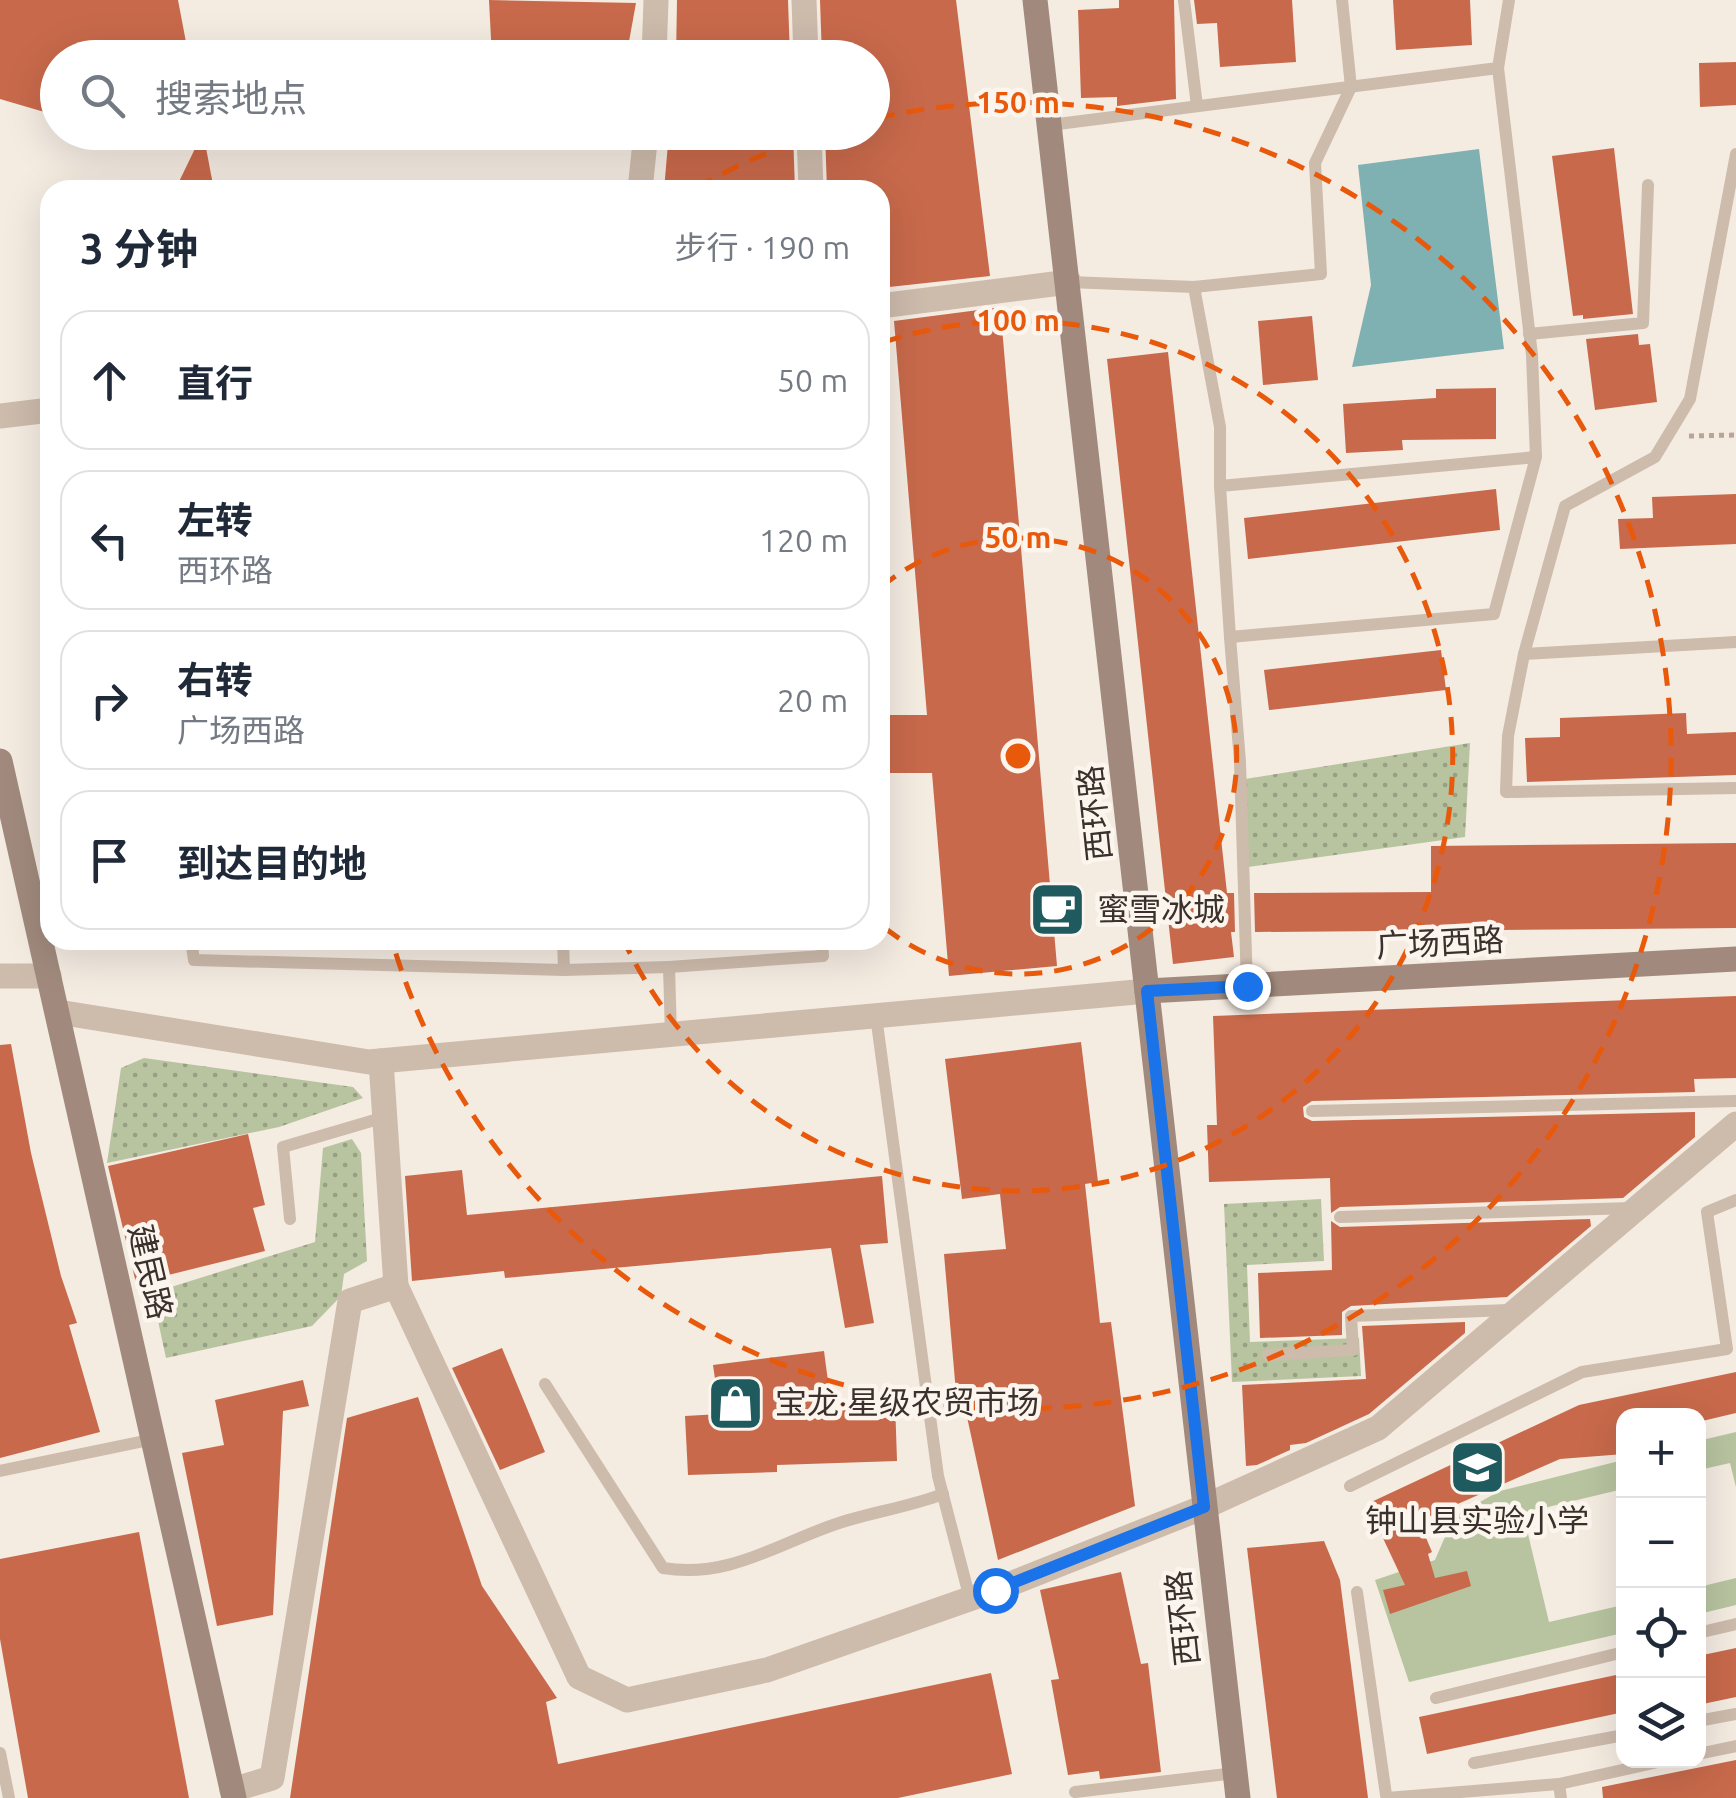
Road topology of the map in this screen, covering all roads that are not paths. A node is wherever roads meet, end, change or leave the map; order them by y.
1 (656, 0) edge
2 (804, 0) edge
3 (1036, 0) edge
4 (1184, 0) edge
5 (1342, 0) edge
6 (1509, 0) edge
7 (655, 40) edge
8 (805, 40) edge
9 (1498, 68) junction
10 (1351, 87) junction
11 (1197, 106) junction
12 (1050, 125) junction
13 (644, 150) edge
14 (810, 150) edge
15 (1736, 154) edge
16 (641, 180) edge
17 (811, 180) edge
18 (1648, 185) dead end
19 (1069, 282) junction
20 (1194, 287) junction
21 (890, 305) edge
22 (1529, 334) junction
23 (40, 411) edge
24 (0, 416) edge
25 (1536, 458) junction
26 (1220, 486) junction
27 (1230, 637) junction
28 (1736, 642) edge
29 (1524, 654) junction
30 (0, 761) edge
31 (1736, 788) edge
32 (40, 933) edge
33 (44, 950) edge
34 (192, 950) edge
35 (563, 950) edge
36 (823, 950) edge
37 (1736, 959) edge
38 (669, 967) junction
39 (564, 970) junction
40 (0, 976) edge
41 (50, 976) junction
42 (1247, 986) junction
43 (1147, 991) junction
44 (58, 1012) junction
45 (876, 1016) junction
46 (671, 1035) junction
47 (382, 1061) junction
48 (1736, 1101) edge
49 (1312, 1112) dead end
50 (385, 1117) junction
51 (1736, 1124) edge
52 (1736, 1200) edge
53 (1636, 1208) junction
54 (1340, 1218) dead end
55 (290, 1220) dead end
56 (396, 1286) junction
57 (1517, 1310) junction
58 (1268, 1355) dead end
59 (546, 1384) dead end
60 (154, 1439) junction
61 (0, 1471) edge
62 (1350, 1486) dead end
63 (943, 1494) junction
64 (1204, 1507) junction
65 (1357, 1592) dead end
66 (970, 1599) junction
67 (1736, 1624) edge
68 (1706, 1631) edge
69 (1616, 1654) edge
70 (1436, 1698) dead end
71 (1736, 1714) edge
72 (1706, 1720) edge
73 (1616, 1736) edge
74 (1736, 1746) edge
75 (1706, 1752) edge
76 (0, 1753) edge
77 (1474, 1763) dead end
78 (1639, 1768) edge
79 (1236, 1786) edge
80 (1560, 1791) edge
81 (1076, 1792) dead end
82 (233, 1794) edge
83 (1386, 1797) edge
84 (9, 1798) edge

1 - 7 street
2 - 8 street
3 - 12 street, 西环路
4 - 11 lane
5 - 10 lane
6 - 9 lane
9 - 10 lane
9 - 22 lane
10 - 11 lane
10 - 20 lane
11 - 12 lane
12 - 19 street, 西环路
13 - 16 street
14 - 17 street
15 - 29 lane
18 - 22 lane
19 - 20 lane
19 - 21 street
19 - 43 street, 西环路
20 - 26 lane
22 - 25 lane
23 - 24 street
25 - 26 lane
25 - 27 lane
26 - 27 lane
27 - 42 lane
28 - 29 lane
29 - 31 lane
30 - 32 street, 建民路
33 - 41 street, 建民路
34 - 39 lane
35 - 39 lane
36 - 38 lane
37 - 42 street, 广场西路
38 - 39 lane
38 - 46 lane
40 - 41 street
41 - 44 street, 建民路
42 - 43 street, 广场西路
43 - 45 street
43 - 64 street, 西环路
44 - 47 street
44 - 60 street, 建民路
45 - 46 street
45 - 63 lane
46 - 47 street
47 - 50 street
48 - 49 lane
50 - 55 lane
50 - 56 street
51 - 53 street
52 - 62 lane
53 - 54 lane
53 - 57 street
56 - 66 street
56 - 82 street
57 - 58 lane
57 - 64 street
59 - 63 lane
60 - 61 lane
60 - 82 street, 建民路
63 - 66 lane
64 - 66 street
64 - 79 street, 西环路
65 - 83 lane
67 - 68 lane
69 - 70 lane
71 - 72 lane
73 - 77 lane
74 - 75 lane
76 - 84 lane
78 - 80 lane
79 - 81 lane
80 - 83 lane

